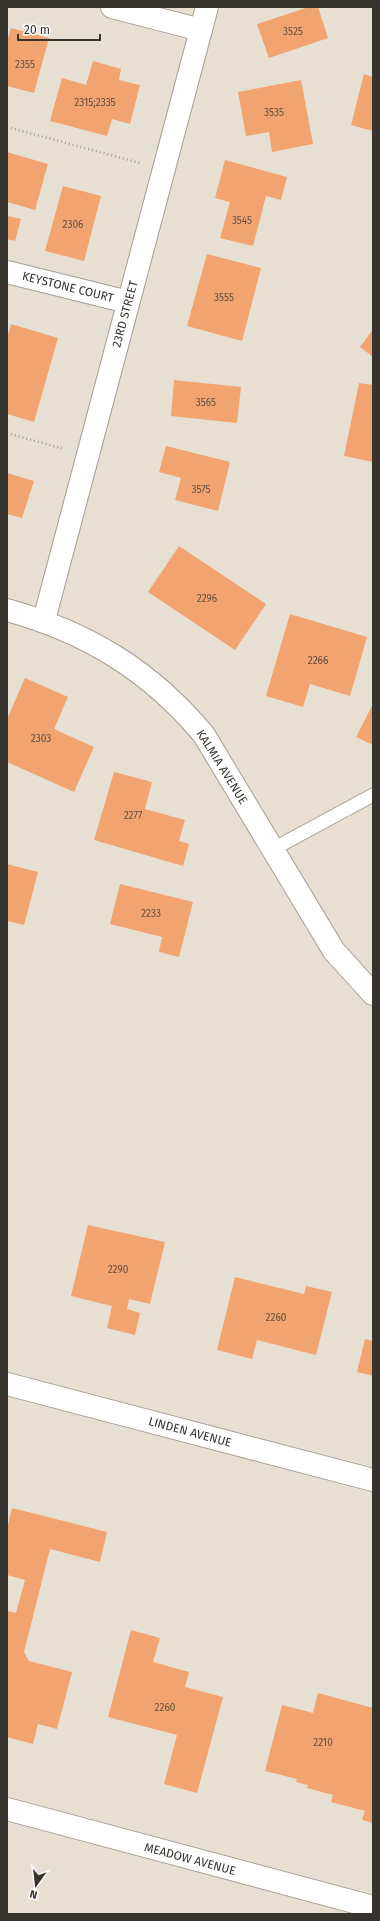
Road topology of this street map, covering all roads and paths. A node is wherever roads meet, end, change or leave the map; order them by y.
1 (112, 7) edge
2 (207, 7) edge
3 (200, 30) junction
4 (7, 127) edge
5 (163, 169) junction
6 (7, 272) edge
7 (128, 302) junction
8 (7, 433) edge
9 (64, 449) dead end
10 (8, 615) edge
11 (44, 620) junction
12 (373, 795) edge
13 (273, 849) junction
14 (373, 994) edge
15 (7, 1384) edge
16 (373, 1480) edge
17 (7, 1809) edge
18 (373, 1907) edge

1 - 3 street
2 - 3 street, 23RD STREET
3 - 5 street, 23RD STREET
4 - 5 path
5 - 7 street, 23RD STREET
6 - 7 street, KEYSTONE COURT
7 - 11 street, 23RD STREET
8 - 9 path
10 - 11 street, KALMIA AVENUE
11 - 13 street, KALMIA AVENUE
12 - 13 lane
13 - 14 street, KALMIA AVENUE
15 - 16 street, LINDEN AVENUE
17 - 18 street, MEADOW AVENUE

